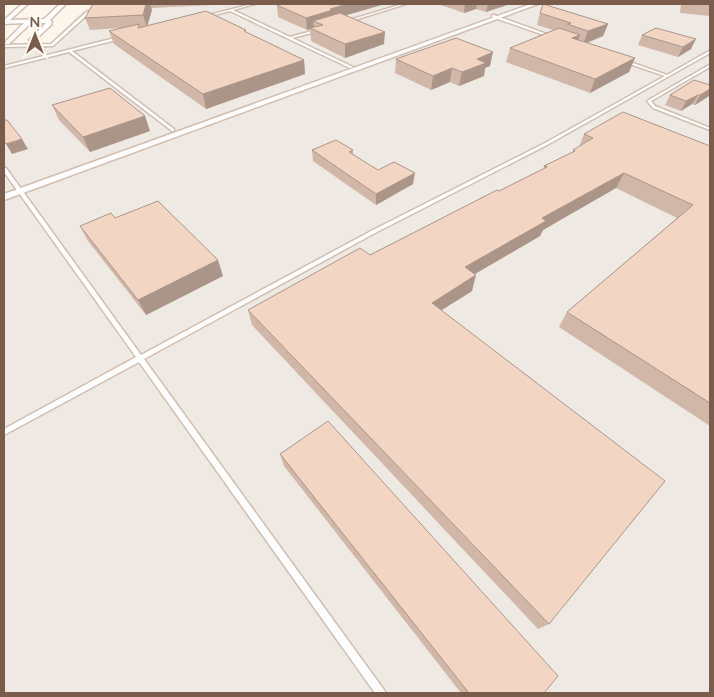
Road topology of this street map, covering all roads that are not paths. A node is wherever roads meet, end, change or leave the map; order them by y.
1 (25, 4) edge
2 (63, 4) edge
3 (254, 4) edge
4 (405, 4) edge
5 (525, 4) edge
6 (535, 4) edge
7 (98, 8) edge
8 (230, 10) junction
9 (202, 17) edge
10 (495, 17) junction
11 (30, 21) junction
12 (46, 21) junction
13 (5, 22) edge
14 (343, 22) edge
15 (326, 28) edge
16 (127, 36) edge
17 (552, 36) edge
18 (290, 38) junction
19 (32, 40) dead end
20 (5, 44) edge
21 (70, 51) junction
22 (710, 52) edge
23 (624, 61) edge
24 (710, 66) edge
25 (4, 67) edge
26 (351, 67) junction
27 (668, 76) junction
28 (710, 129) edge
29 (173, 130) junction
30 (4, 169) edge
31 (18, 189) junction
32 (4, 191) edge
33 (4, 197) edge
34 (140, 356) junction
35 (4, 432) edge
36 (381, 693) edge

1 - 13 street
2 - 12 street
3 - 8 lane
4 - 14 lane
5 - 10 street
6 - 10 street
7 - 20 lane
8 - 9 lane
8 - 18 lane
10 - 17 lane
10 - 26 street
10 - 31 street
11 - 12 street
11 - 13 street
11 - 20 street
12 - 19 street
15 - 18 lane
16 - 21 lane
18 - 26 lane
21 - 25 lane
21 - 29 lane
22 - 27 lane
23 - 27 lane
24 - 28 lane
26 - 29 street
27 - 34 lane
29 - 31 street
30 - 31 lane
31 - 32 street
31 - 33 street
31 - 34 lane
34 - 35 lane
34 - 36 lane

